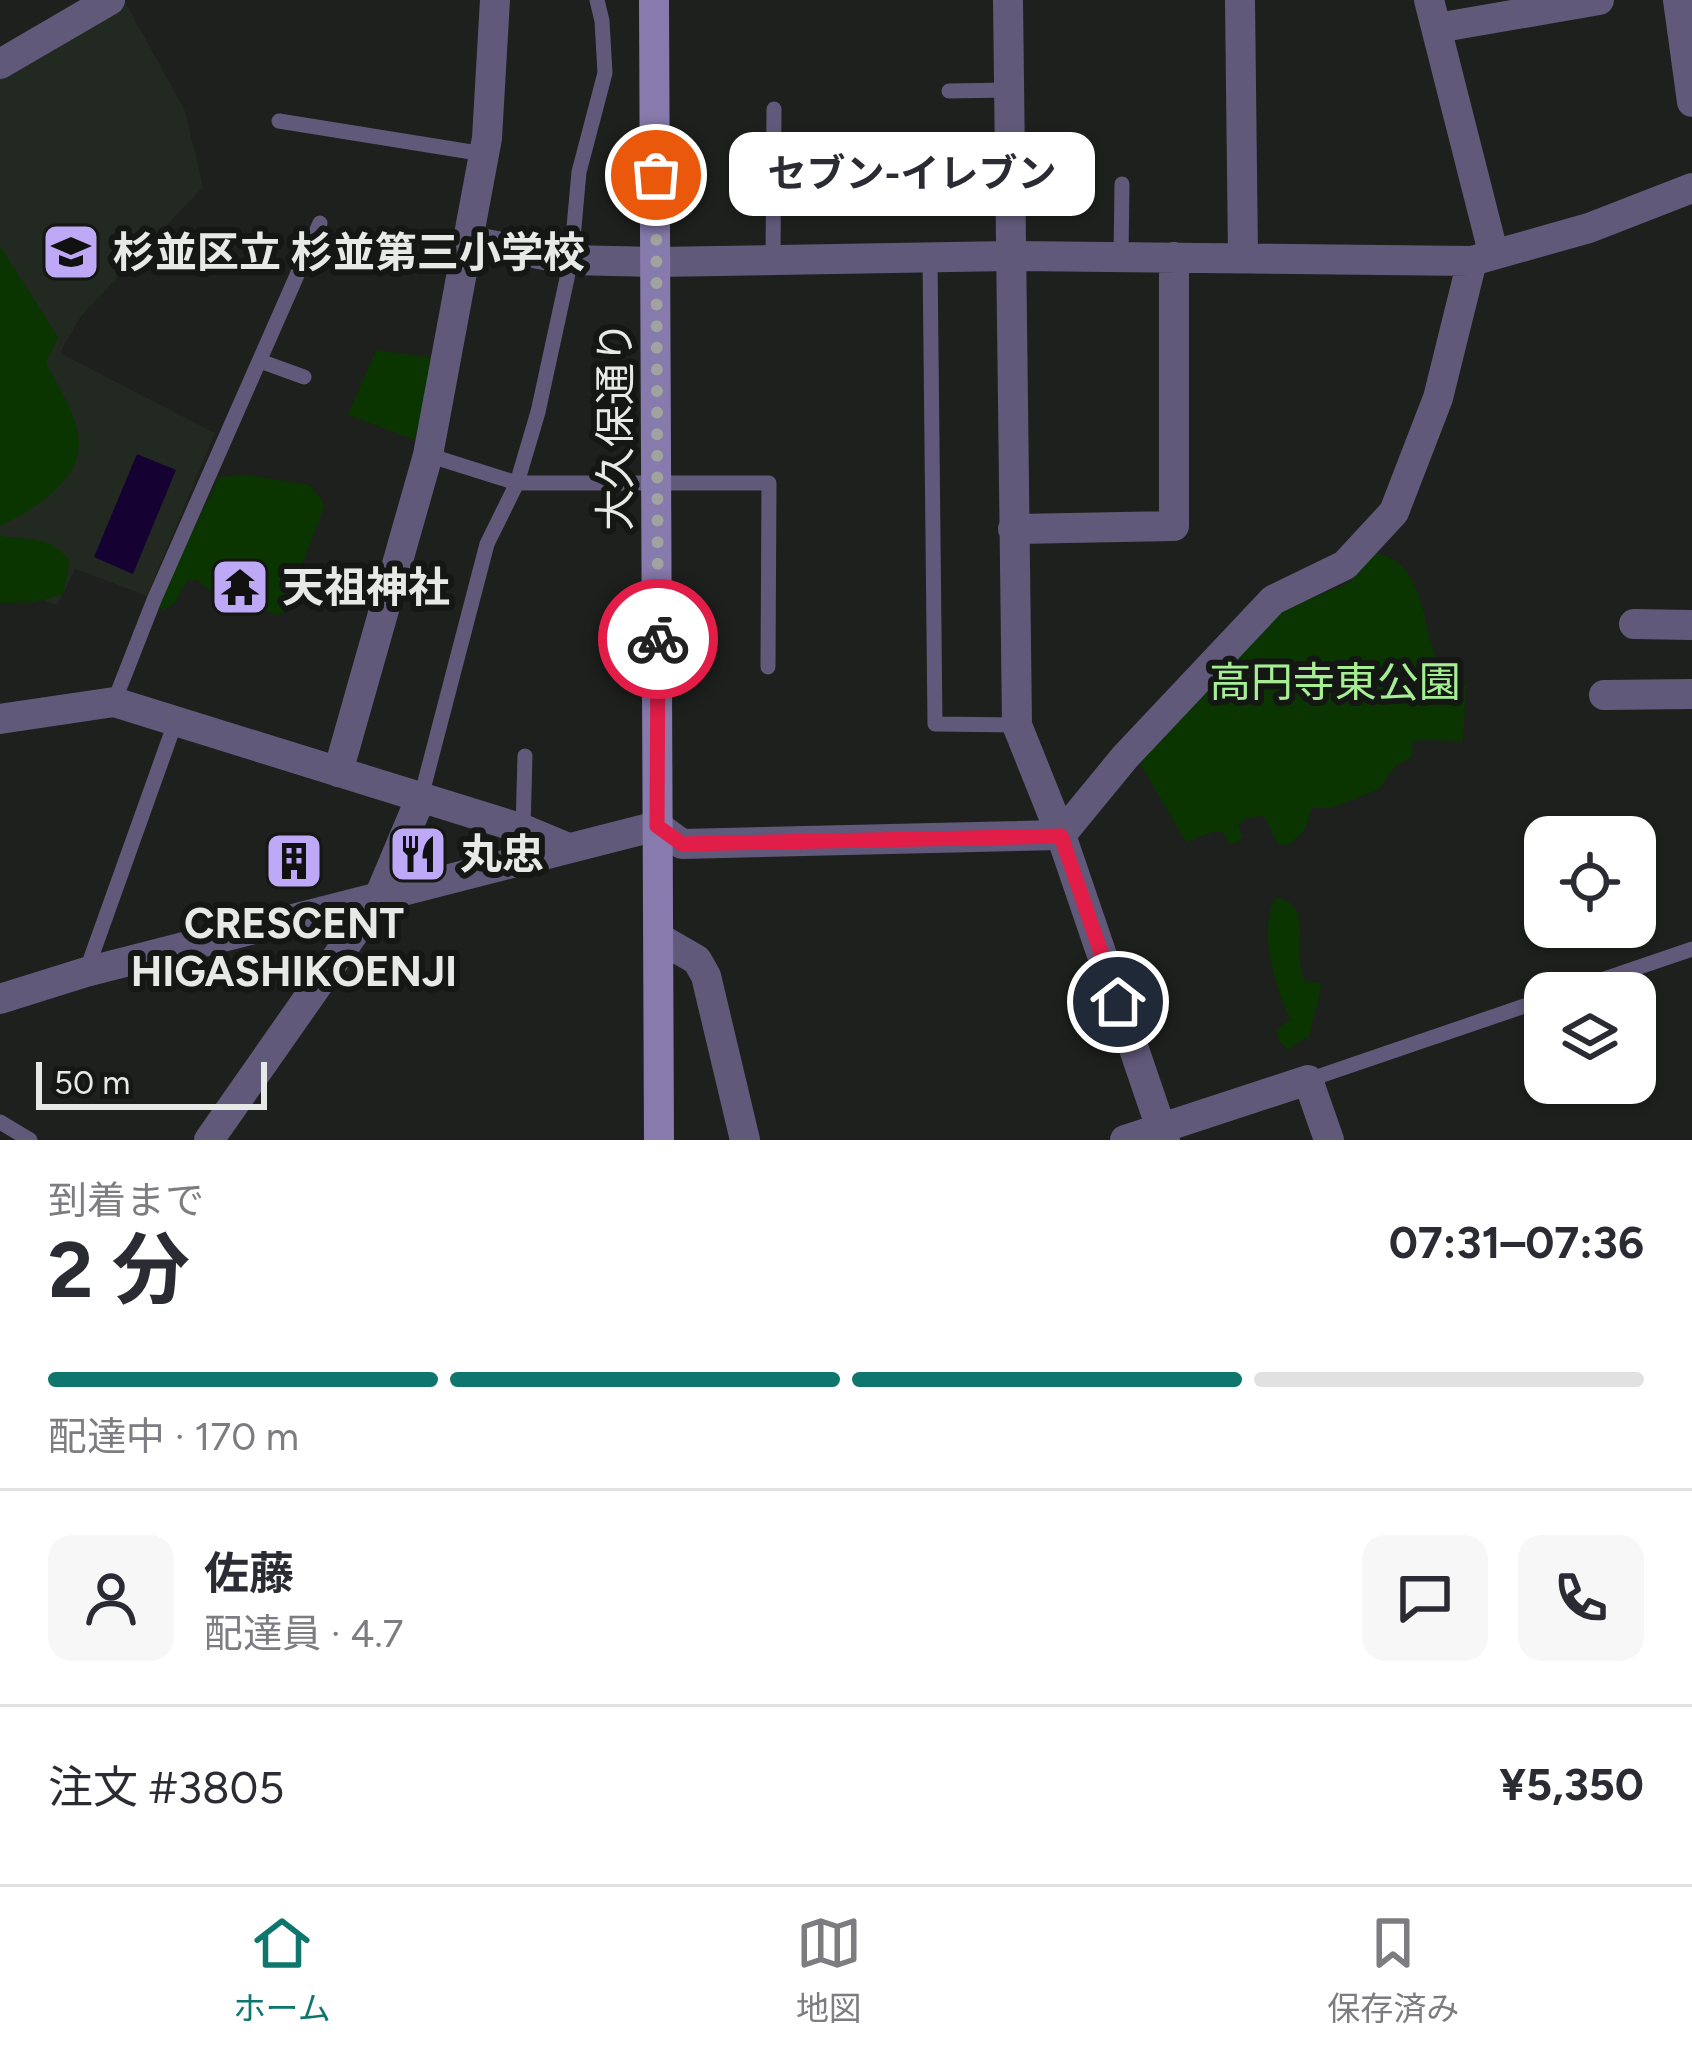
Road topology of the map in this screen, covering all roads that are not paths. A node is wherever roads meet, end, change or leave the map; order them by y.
1 (110, 0) edge
2 (495, 0) edge
3 (597, 0) edge
4 (655, 0) edge
5 (1008, 0) edge
6 (1240, 0) edge
7 (1593, 0) edge
8 (1683, 3) edge
9 (1433, 14) edge
10 (0, 64) edge
11 (1008, 90) junction
12 (949, 91) dead end
13 (1692, 102) edge
14 (773, 109) dead end
15 (279, 121) dead end
16 (484, 154) junction
17 (1122, 184) dead end
18 (1692, 188) edge
19 (320, 223) dead end
20 (470, 241) junction
21 (1009, 256) junction
22 (1121, 256) junction
23 (1483, 256) junction
24 (1174, 257) junction
25 (1244, 257) junction
26 (930, 258) junction
27 (571, 260) junction
28 (773, 260) junction
29 (656, 262) junction
30 (260, 361) junction
31 (304, 377) dead end
32 (428, 454) junction
33 (517, 483) junction
34 (659, 483) junction
35 (1013, 529) junction
36 (1634, 624) dead end
37 (1692, 625) edge
38 (768, 667) dead end
39 (1692, 694) edge
40 (1604, 695) dead end
41 (114, 702) junction
42 (0, 718) edge
43 (175, 722) junction
44 (1017, 725) junction
45 (525, 756) dead end
46 (338, 772) junction
47 (421, 797) junction
48 (657, 826) junction
49 (523, 829) junction
50 (1061, 836) junction
51 (566, 847) junction
52 (379, 897) junction
53 (659, 938) junction
54 (1692, 949) edge
55 (86, 972) junction
56 (1625, 972) edge
57 (0, 999) edge
58 (1524, 1006) edge
59 (1308, 1080) junction
60 (0, 1122) edge
61 (1163, 1134) edge
62 (30, 1140) edge
63 (209, 1140) edge
64 (659, 1140) edge
65 (745, 1140) edge
66 (1125, 1140) edge
67 (1329, 1140) edge

1 - 10 street
2 - 16 street
3 - 27 lane
4 - 29 main road, 大久保通り
5 - 11 street
6 - 25 street
7 - 9 street
8 - 13 street
9 - 23 street
11 - 12 lane
11 - 21 street
14 - 28 lane
15 - 16 lane
16 - 20 street
17 - 22 lane
18 - 23 street
19 - 30 lane
20 - 27 street
20 - 32 street
21 - 22 street
21 - 26 street
21 - 35 street
22 - 24 street
23 - 25 street
23 - 50 street
24 - 25 street
24 - 35 street
26 - 28 street
26 - 44 lane
27 - 29 street
27 - 33 lane
28 - 29 street
29 - 34 main road, 大久保通り
30 - 31 lane
30 - 41 lane
32 - 33 lane
32 - 46 street
33 - 34 lane
33 - 47 lane
34 - 38 lane
34 - 48 main road, 大久保通り
35 - 44 street
36 - 37 street
39 - 40 street
41 - 42 street
41 - 43 street
43 - 46 street
43 - 55 lane
44 - 50 street
45 - 49 lane
46 - 47 street
47 - 49 street
47 - 52 street
48 - 50 street
48 - 51 street
48 - 53 main road, 大久保通り
49 - 51 street
50 - 61 street
51 - 52 street
52 - 55 street
52 - 63 street
53 - 64 main road, 大久保通り
53 - 65 street
54 - 56 lane
55 - 57 street
58 - 59 lane
59 - 61 street
59 - 67 street
60 - 62 lane
61 - 66 street

